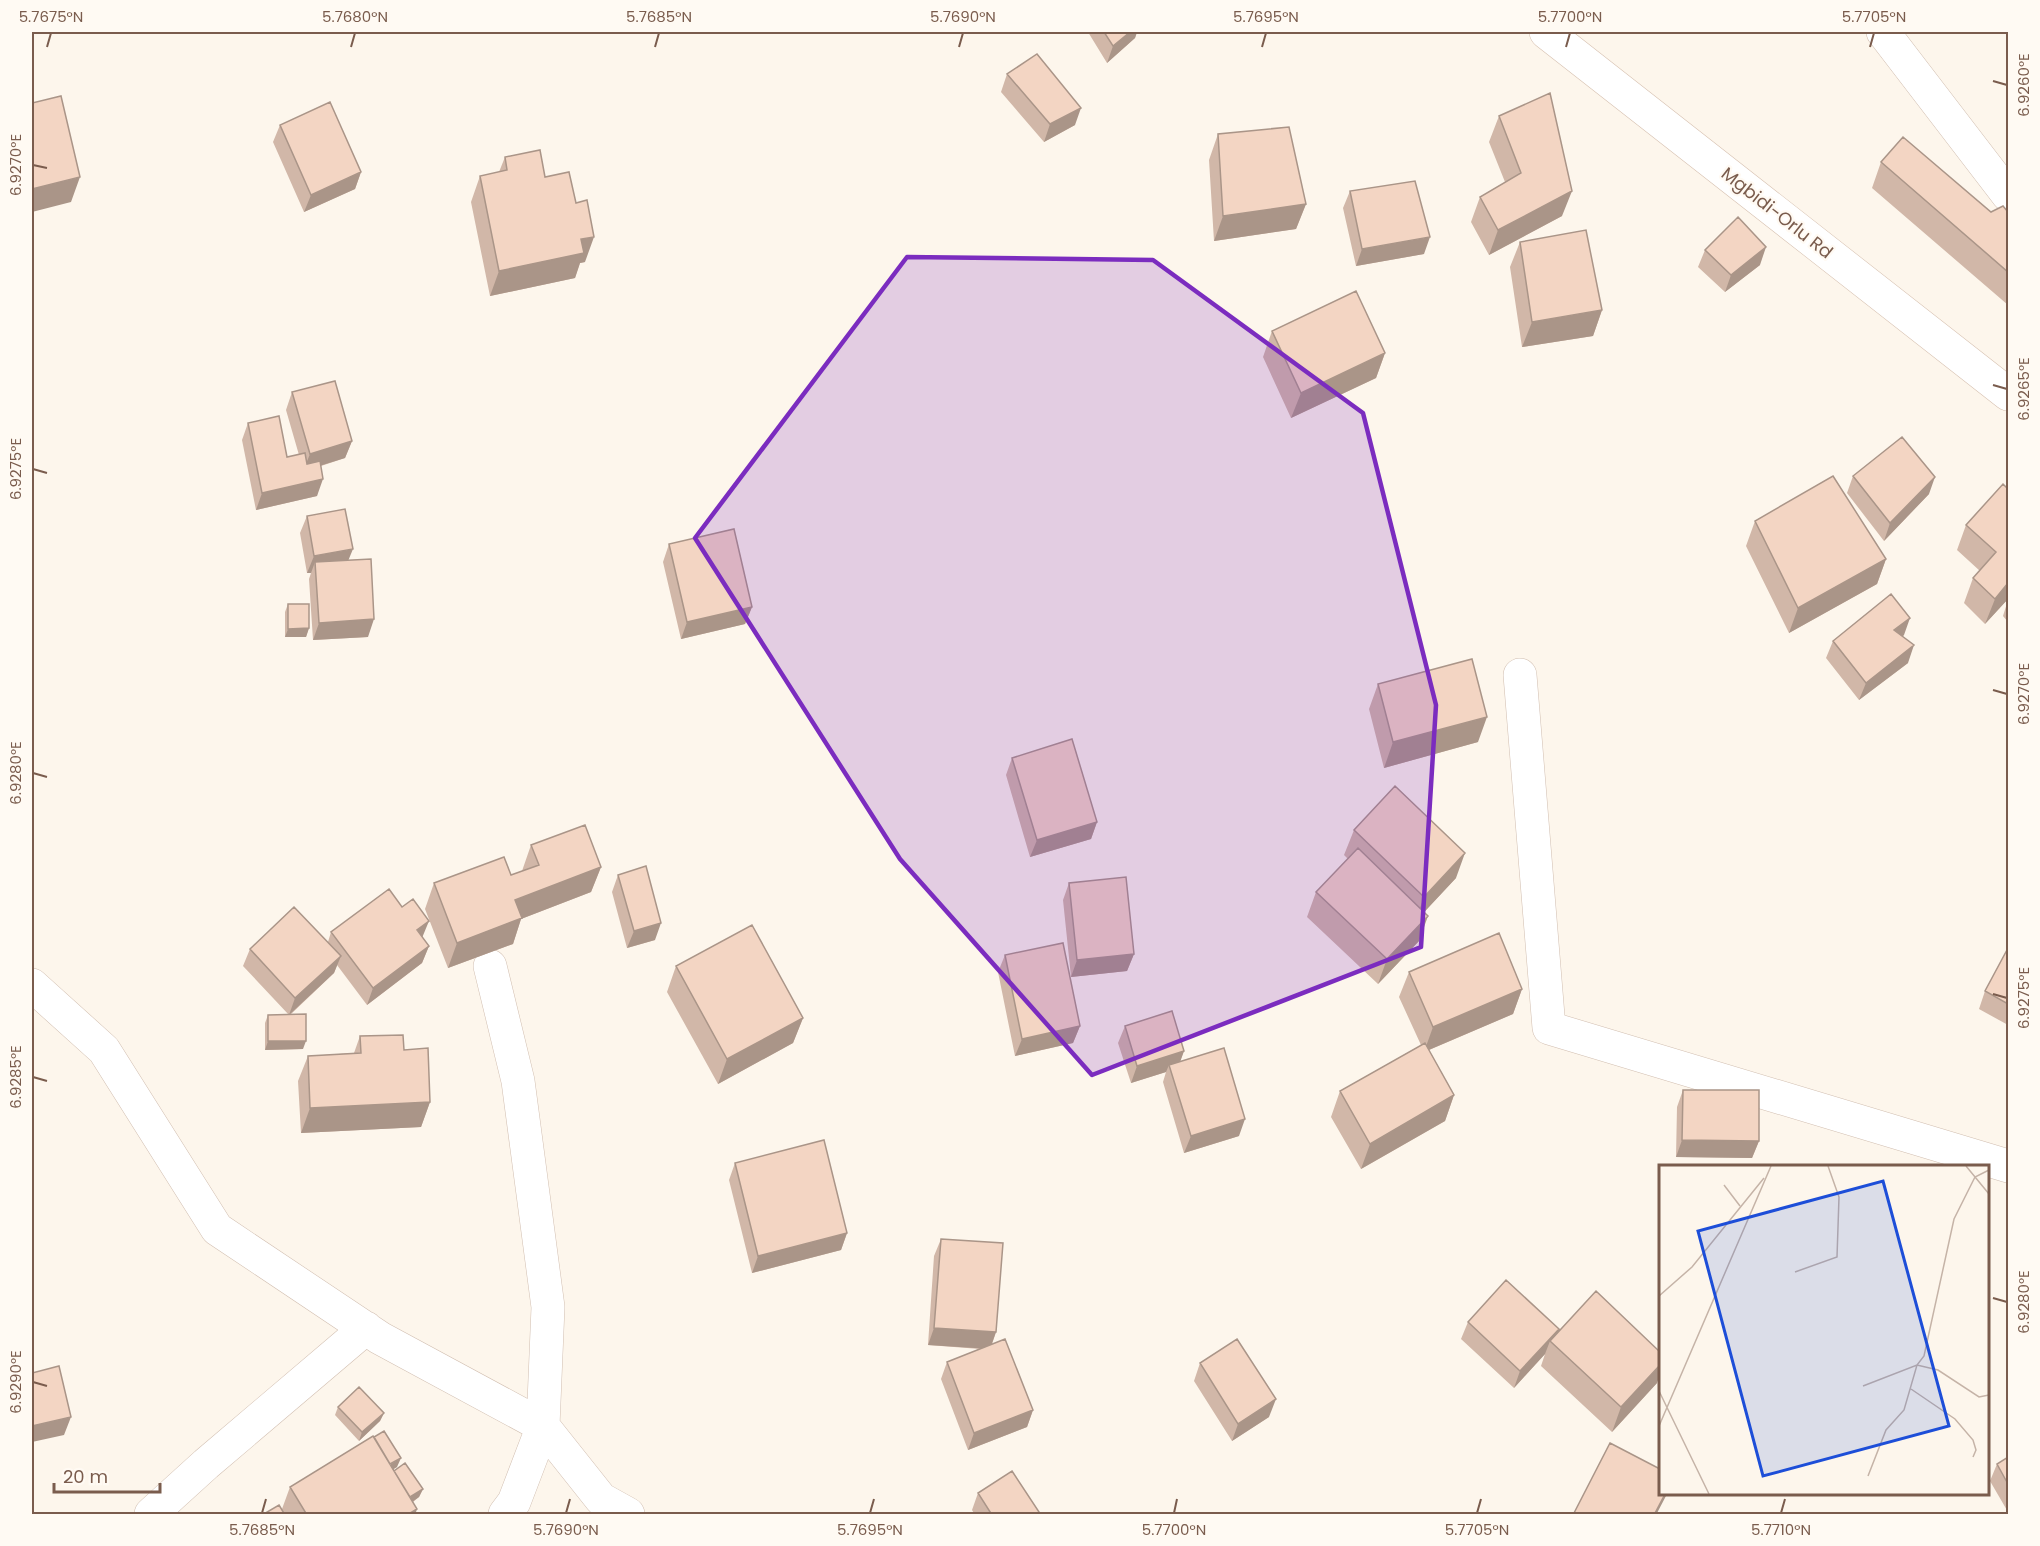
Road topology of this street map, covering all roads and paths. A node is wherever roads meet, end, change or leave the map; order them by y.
1 (1546, 32) edge
2 (1883, 32) edge
3 (2008, 195) edge
4 (2008, 394) edge
5 (1520, 675) dead end
6 (490, 966) dead end
7 (32, 985) edge
8 (2008, 1166) edge
9 (366, 1329) junction
10 (543, 1426) junction
11 (151, 1515) edge
12 (505, 1515) edge
13 (628, 1515) edge

1 - 4 street, Mgbidi-Orlu Rd
2 - 3 street
5 - 8 street
6 - 10 street
7 - 9 street
9 - 10 street
9 - 11 street
10 - 12 street
10 - 13 street

